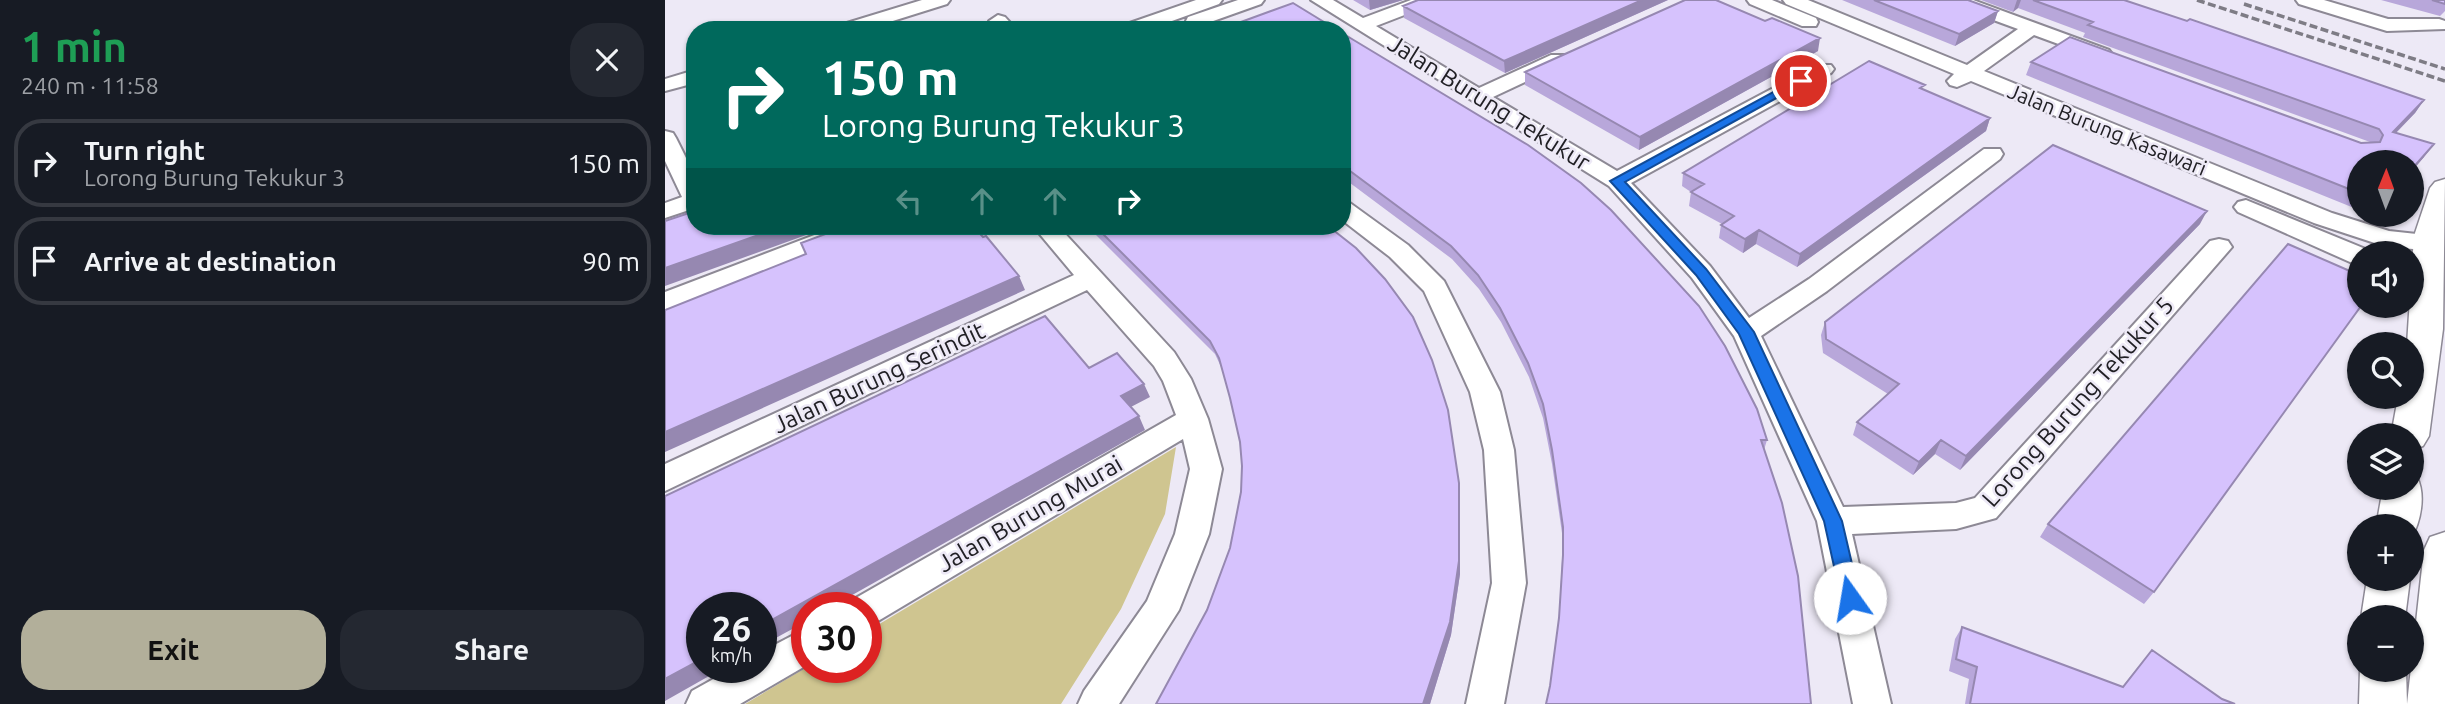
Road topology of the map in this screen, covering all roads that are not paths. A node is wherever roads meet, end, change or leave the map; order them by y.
1 (941, 0) edge
2 (1213, 0) edge
3 (1255, 0) edge
4 (1320, 0) edge
5 (1427, 0) edge
6 (1756, 0) edge
7 (1792, 0) edge
8 (1956, 0) edge
9 (2305, 0) edge
10 (2355, 0) edge
11 (873, 21) edge
12 (1154, 21) edge
13 (1196, 21) edge
14 (1362, 25) junction
15 (2442, 26) edge
16 (2032, 28) junction
17 (1579, 50) edge
18 (2122, 61) edge
19 (1824, 69) dead end
20 (1961, 78) junction
21 (686, 79) edge
22 (665, 85) edge
23 (1478, 96) junction
24 (667, 147) edge
25 (1992, 154) dead end
26 (1616, 181) junction
27 (2445, 188) edge
28 (686, 189) edge
29 (686, 192) edge
30 (665, 211) edge
31 (1351, 215) edge
32 (837, 235) edge
33 (1053, 235) edge
34 (2426, 242) junction
35 (2220, 247) dead end
36 (2347, 251) edge
37 (2424, 259) edge
38 (1092, 277) junction
39 (665, 302) edge
40 (2418, 318) edge
41 (1746, 332) junction
42 (1193, 419) junction
43 (2411, 423) edge
44 (665, 478) edge
45 (1833, 521) junction
46 (2445, 550) edge
47 (882, 601) edge
48 (791, 654) edge
49 (2383, 682) edge
50 (705, 704) edge
51 (1097, 704) edge
52 (1485, 704) edge
53 (1872, 704) edge
54 (2383, 704) edge
55 (2431, 704) edge

1 - 11 street
2 - 12 street
3 - 13 street
4 - 14 street, Jalan Burung Tekukur
5 - 14 street
6 - 20 street, Jalan Burung Kasawari
7 - 20 street, Jalan Burung Kasawari
8 - 16 street
9 - 15 street
10 - 15 street
14 - 23 street, Jalan Burung Tekukur
16 - 18 street
16 - 20 street
17 - 23 street
19 - 26 street
20 - 34 street, Jalan Burung Kasawari
20 - 36 street, Jalan Burung Kasawari
21 - 22 street
23 - 26 street, Jalan Burung Tekukur
24 - 28 street
25 - 41 street
26 - 41 street, Jalan Burung Tekukur
27 - 34 main road
29 - 30 street
31 - 52 street
32 - 39 street
33 - 38 street
34 - 37 main road
35 - 45 street, Lorong Burung Tekukur 5
38 - 42 street
38 - 44 street, Jalan Burung Serindit
40 - 43 main road
41 - 45 street, Jalan Burung Tekukur
42 - 47 street, Jalan Burung Murai
42 - 51 street
45 - 53 street, Jalan Burung Tekukur
46 - 55 main road
48 - 50 street
49 - 54 main road

